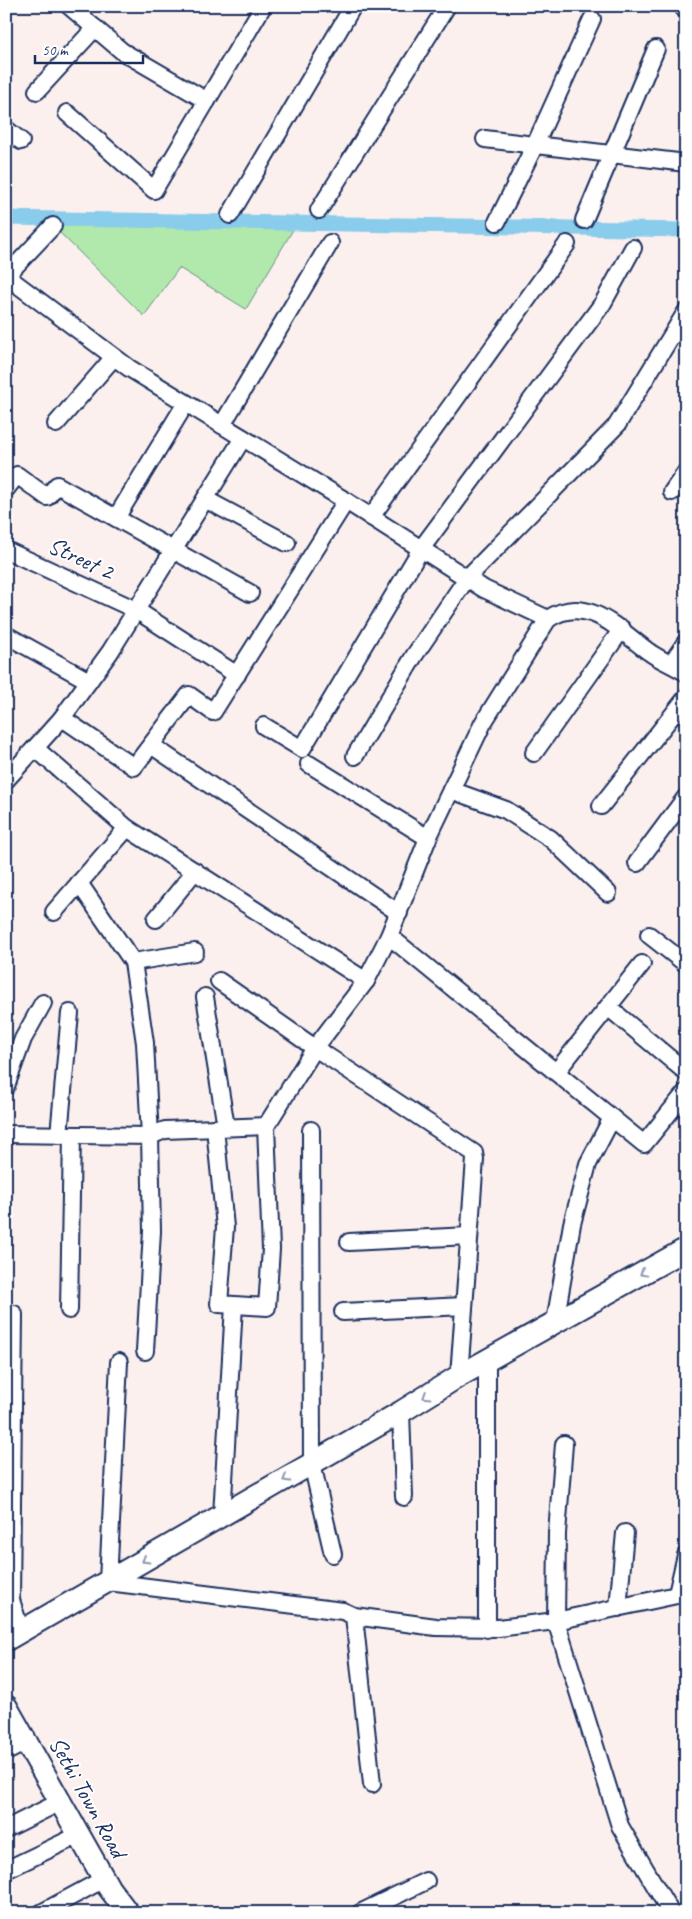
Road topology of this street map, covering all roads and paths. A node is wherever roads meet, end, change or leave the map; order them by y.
1 (69, 6) edge
2 (263, 6) edge
3 (353, 6) edge
4 (447, 6) edge
5 (592, 19) dead end
6 (95, 28) junction
7 (656, 49) dead end
8 (37, 91) dead end
9 (207, 101) junction
10 (67, 113) dead end
11 (6, 129) edge
12 (485, 139) dead end
13 (21, 141) dead end
14 (535, 145) junction
15 (612, 154) junction
16 (686, 163) edge
17 (319, 210) dead end
18 (230, 214) dead end
19 (584, 220) dead end
20 (497, 222) dead end
21 (53, 226) dead end
22 (330, 242) dead end
23 (567, 244) dead end
24 (633, 248) dead end
25 (6, 276) edge
26 (686, 312) edge
27 (114, 357) junction
28 (186, 403) junction
29 (56, 424) dead end
30 (222, 425) junction
31 (243, 438) junction
32 (686, 472) edge
33 (6, 489) edge
34 (672, 492) dead end
35 (205, 499) junction
36 (346, 501) junction
37 (371, 517) junction
38 (116, 518) junction
39 (287, 543) dead end
40 (420, 549) junction
41 (6, 550) edge
42 (173, 550) junction
43 (467, 578) junction
44 (250, 593) dead end
45 (136, 610) junction
46 (548, 619) junction
47 (622, 629) junction
48 (6, 635) edge
49 (686, 642) edge
50 (671, 664) junction
51 (686, 673) edge
52 (237, 674) junction
53 (89, 681) junction
54 (686, 698) edge
55 (62, 718) junction
56 (264, 726) dead end
57 (151, 745) junction
58 (35, 748) junction
59 (534, 753) dead end
60 (355, 756) dead end
61 (308, 764) dead end
62 (6, 780) edge
63 (451, 790) junction
64 (686, 797) edge
65 (601, 806) dead end
66 (127, 828) junction
67 (428, 838) junction
68 (637, 863) dead end
69 (195, 871) junction
70 (79, 883) junction
71 (608, 893) dead end
72 (54, 912) dead end
73 (400, 913) junction
74 (156, 919) dead end
75 (649, 935) dead end
76 (389, 936) junction
77 (195, 952) dead end
78 (133, 962) junction
79 (642, 964) dead end
80 (686, 964) edge
81 (219, 981) dead end
82 (366, 981) junction
83 (206, 997) dead end
84 (43, 1003) dead end
85 (608, 1007) junction
86 (70, 1014) dead end
87 (315, 1048) junction
88 (557, 1071) junction
89 (686, 1072) edge
90 (6, 1086) edge
91 (686, 1092) edge
92 (612, 1118) junction
93 (266, 1126) junction
94 (221, 1127) junction
95 (311, 1130) dead end
96 (6, 1134) edge
97 (65, 1135) junction
98 (150, 1136) junction
99 (469, 1236) junction
100 (348, 1242) dead end
101 (686, 1249) edge
102 (234, 1305) junction
103 (464, 1306) junction
104 (69, 1310) dead end
105 (343, 1312) dead end
106 (14, 1314) dead end
107 (555, 1322) junction
108 (145, 1351) dead end
109 (487, 1360) junction
110 (119, 1362) dead end
111 (459, 1376) junction
112 (401, 1412) junction
113 (564, 1444) dead end
114 (312, 1464) junction
115 (404, 1498) dead end
116 (222, 1516) junction
117 (625, 1533) dead end
118 (333, 1554) dead end
119 (686, 1555) edge
120 (108, 1582) junction
121 (682, 1593) edge
122 (618, 1608) junction
123 (354, 1616) junction
124 (556, 1621) junction
125 (487, 1629) junction
126 (13, 1636) edge
127 (6, 1706) edge
128 (26, 1742) junction
129 (6, 1752) edge
130 (372, 1784) dead end
131 (60, 1802) junction
132 (6, 1829) edge
133 (79, 1835) junction
134 (6, 1870) edge
135 (104, 1879) junction
136 (426, 1882) dead end
137 (51, 1910) edge
138 (128, 1913) edge
139 (360, 1913) edge
140 (671, 1913) edge

1 - 6 street
2 - 9 street
3 - 18 street
4 - 17 street
5 - 14 street
6 - 8 street
6 - 9 street
7 - 15 street
9 - 10 street
11 - 13 street
12 - 14 street
14 - 15 street
14 - 20 street
15 - 16 street
15 - 19 street
21 - 25 street
22 - 30 street
23 - 37 street
24 - 40 street
25 - 27 street
26 - 43 street
27 - 28 street
27 - 29 street
28 - 30 street
28 - 38 street
30 - 31 street
31 - 35 street
31 - 36 street
32 - 34 street
33 - 38 street
35 - 39 street
35 - 42 street
36 - 37 street
36 - 52 street
37 - 40 street
38 - 42 street
40 - 43 street
40 - 56 street
41 - 45 street, Street 2
42 - 44 street
42 - 45 street
43 - 46 street
43 - 60 street
45 - 52 street, Street 2
45 - 53 street
46 - 47 street
46 - 63 street
47 - 50 street
47 - 59 street
48 - 53 street
49 - 50 street
50 - 51 street
52 - 57 street
53 - 55 street
54 - 65 street
55 - 57 street
55 - 58 street
57 - 73 street
58 - 62 street
58 - 66 street
61 - 67 street
63 - 67 street
63 - 71 street
64 - 68 street
66 - 69 street
66 - 70 street
67 - 73 street
69 - 74 street
69 - 82 street
70 - 72 street
70 - 78 street
73 - 76 street
75 - 80 street
76 - 82 street
76 - 88 street
77 - 78 street
78 - 98 street
79 - 85 street
81 - 87 street
82 - 87 street
83 - 94 street
84 - 90 street
85 - 88 street
85 - 89 street
86 - 97 street
87 - 93 street
87 - 99 street
88 - 92 street
91 - 92 street
92 - 107 street
93 - 94 street
93 - 102 street
94 - 98 street
94 - 102 street
95 - 114 street
96 - 97 street
97 - 98 street
97 - 104 street
98 - 108 street
99 - 100 street
99 - 103 street
101 -> 107 street
102 - 116 street
103 - 105 street
103 - 111 street
106 - 126 street
107 - 109 street
109 - 111 street
109 - 125 street
110 - 120 street
111 -> 112 street
112 - 114 street
112 - 115 street
113 - 124 street
114 -> 116 street
114 - 118 street
116 -> 120 street
117 - 122 street
119 - 121 street
120 - 123 street
120 - 126 street
121 - 122 street
122 - 124 street
123 - 125 street
123 - 130 street
124 - 125 street
124 - 140 street
127 - 128 street, Sethi Town Road
128 - 129 street
128 - 131 street, Sethi Town Road
131 - 132 street
131 - 133 street, Sethi Town Road
133 - 134 street
133 - 135 street, Sethi Town Road
135 - 137 street
135 - 138 street, Sethi Town Road
136 - 139 street

